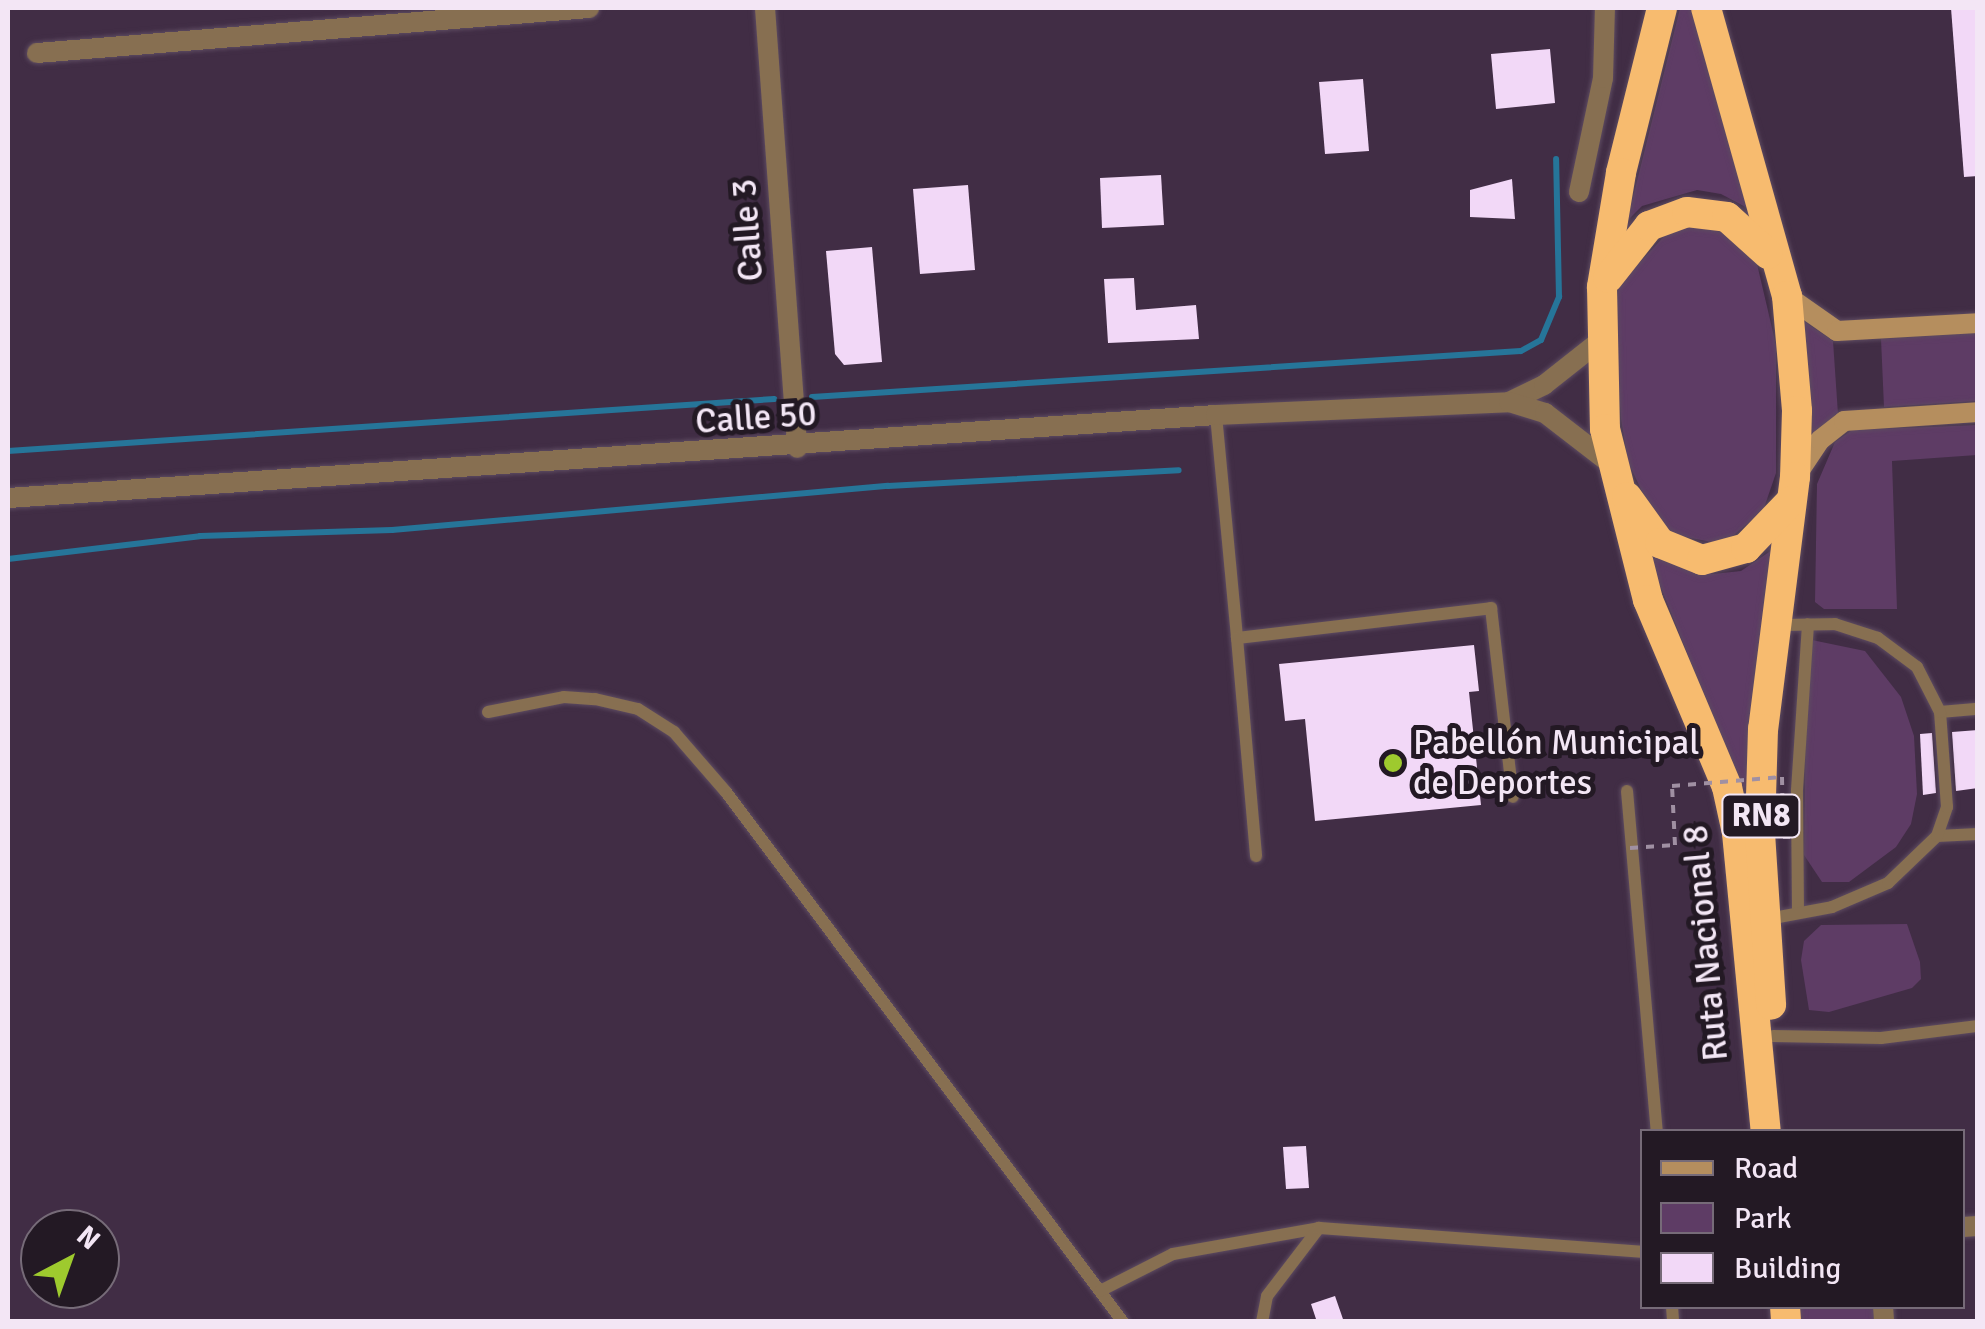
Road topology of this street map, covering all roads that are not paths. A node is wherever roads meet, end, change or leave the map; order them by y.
1 (589, 8) edge
2 (765, 8) edge
3 (1604, 8) edge
4 (1662, 8) edge
5 (1706, 8) edge
6 (37, 53) dead end
7 (1579, 192) dead end
8 (1782, 282) junction
9 (1602, 286) junction
10 (1978, 323) edge
11 (1601, 340) junction
12 (1508, 402) junction
13 (1978, 412) edge
14 (1216, 415) junction
15 (797, 448) junction
16 (1611, 466) junction
17 (1793, 489) junction
18 (8, 498) edge
19 (1808, 624) junction
20 (1774, 625) junction
21 (1237, 638) junction
22 (1978, 710) edge
23 (488, 712) dead end
24 (1940, 712) junction
25 (1627, 791) dead end
26 (1514, 797) dead end
27 (1978, 834) edge
28 (1937, 836) junction
29 (1256, 856) dead end
30 (1798, 912) junction
31 (1766, 920) junction
32 (1978, 1026) edge
33 (1774, 1036) junction
34 (1658, 1129) edge
35 (1766, 1129) edge
36 (1777, 1129) edge
37 (1319, 1228) junction
38 (1640, 1252) edge
39 (1100, 1291) junction
40 (1123, 1322) edge
41 (1262, 1322) edge

1 - 6 street
2 - 15 street, Calle 3
3 - 7 street
4 - 9 highway, Ruta Nacional 8 / RN8
5 - 8 highway, Ruta Nacional 8 / RN8
8 - 9 highway
8 - 10 main road
8 - 17 highway, Ruta Nacional 8 / RN8
9 - 11 highway, Ruta Nacional 8 / RN8
11 - 12 street, Calle 50
11 - 16 highway, Ruta Nacional 8 / RN8
12 - 14 street, Calle 50
12 - 16 street, Calle 50
13 - 17 main road
14 - 15 street, Calle 50
14 - 21 lane
15 - 18 street, Calle 50
16 - 17 highway, Ruta Nacional 8 / RN8
16 - 35 highway, Ruta Nacional 8 / RN8
17 - 20 highway, Ruta Nacional 8 / RN8
19 - 20 lane
19 - 24 lane
19 - 30 lane
20 - 31 highway, Ruta Nacional 8 / RN8
21 - 26 lane
21 - 29 lane
22 - 24 lane
23 - 39 lane
24 - 28 lane
25 - 34 lane
27 - 28 lane
28 - 30 lane
30 - 31 lane
31 - 33 highway, Ruta Nacional 8 / RN8
32 - 33 lane
33 - 36 highway, Ruta Nacional 8 / RN8
37 - 38 lane
37 - 39 lane
37 - 41 lane
39 - 40 lane

